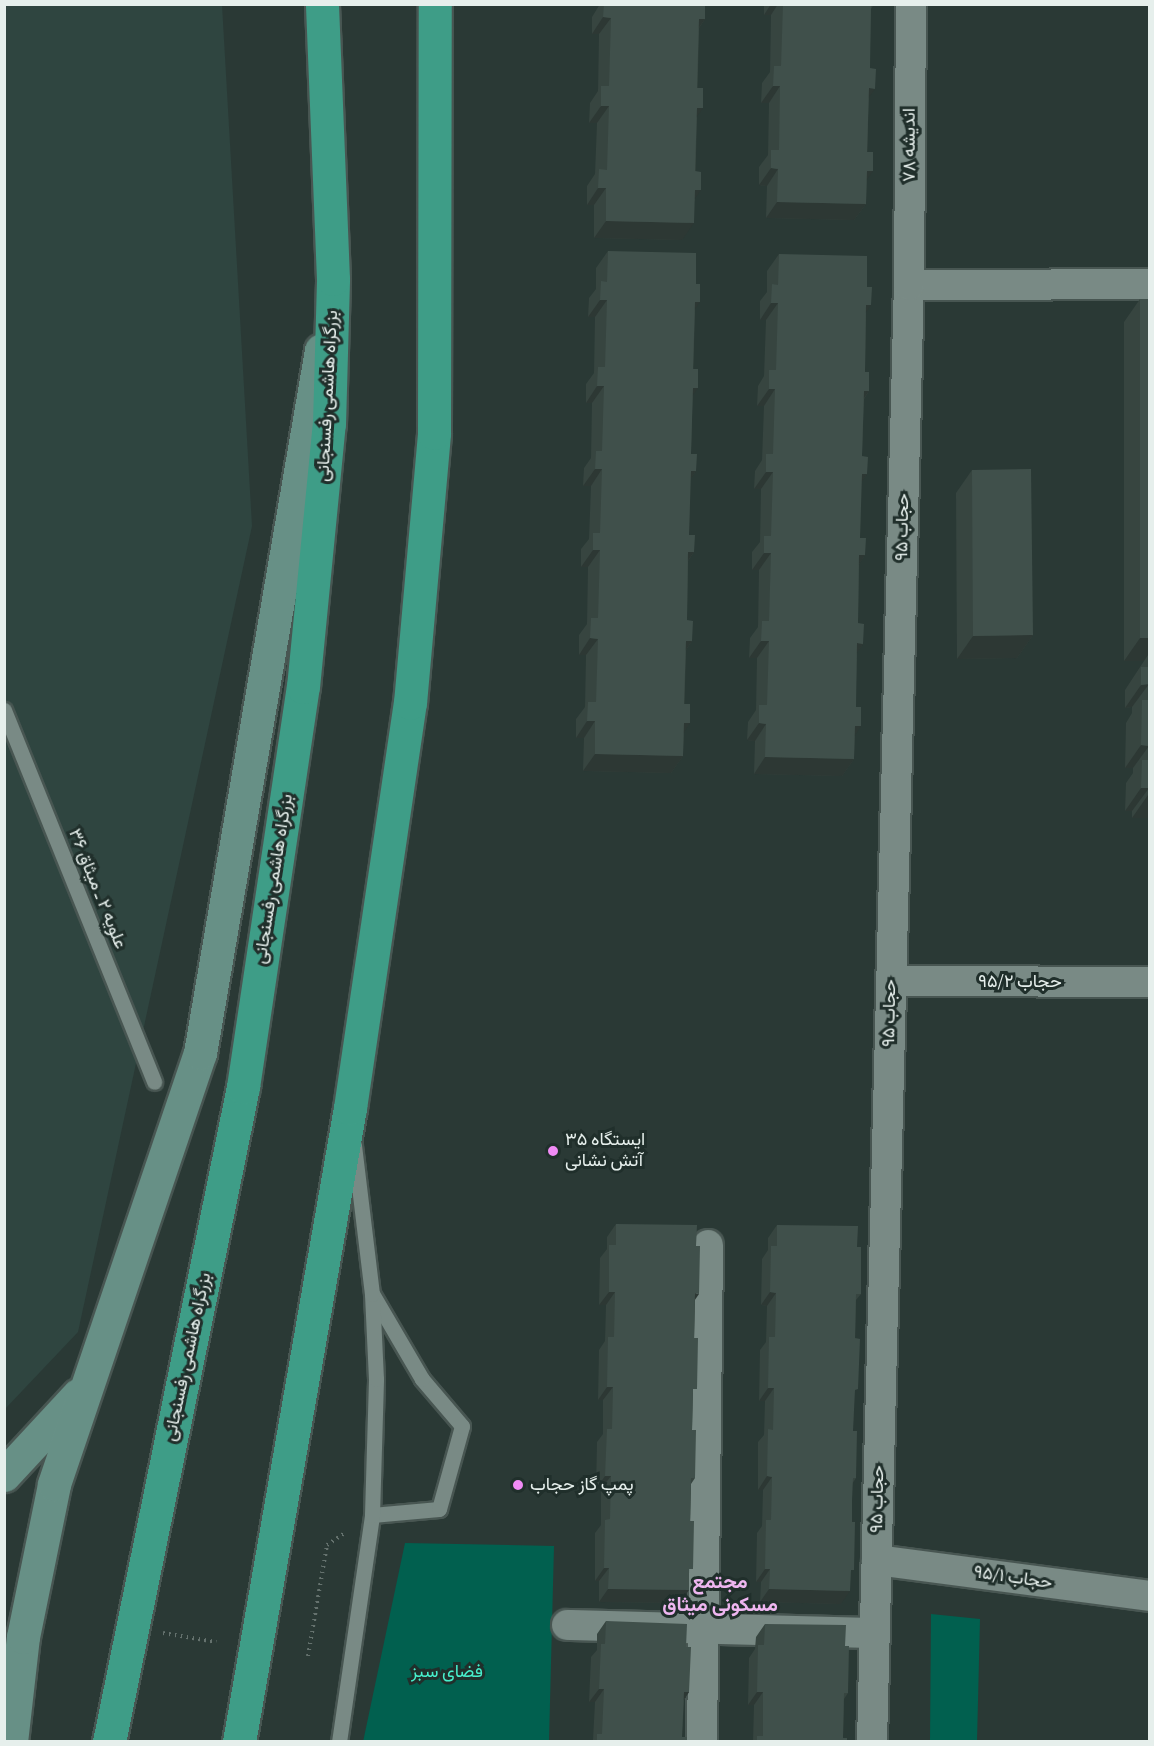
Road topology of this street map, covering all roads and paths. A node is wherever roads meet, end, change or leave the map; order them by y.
1 (322, 4) edge
2 (435, 4) edge
3 (911, 4) edge
4 (333, 279) junction
5 (1149, 284) edge
6 (909, 285) junction
7 (4, 710) edge
8 (891, 981) junction
9 (1149, 982) edge
10 (154, 1082) dead end
11 (350, 1108) junction
12 (708, 1245) dead end
13 (372, 1294) junction
14 (87, 1385) junction
15 (4, 1475) edge
16 (372, 1515) junction
17 (327, 1545) dead end
18 (877, 1560) junction
19 (1149, 1596) edge
20 (567, 1625) dead end
21 (704, 1628) junction
22 (162, 1633) dead end
23 (875, 1633) junction
24 (216, 1642) dead end
25 (308, 1656) dead end
26 (11, 1742) edge
27 (109, 1742) edge
28 (239, 1742) edge
29 (339, 1742) edge
30 (702, 1742) edge
31 (872, 1742) edge

1 - 4 highway, بزرگراه هاشمی رفسنجانی
2 - 11 highway
3 - 6 street, اندیشه ۷۸
4 - 14 street
4 - 27 highway, بزرگراه هاشمی رفسنجانی
5 - 6 street
6 - 8 street, حجاب ۹۵
7 - 10 lane, علویه ۲ ـ میثاق ۳۶
8 - 9 street, حجاب ۹۵/۲
8 - 18 street, حجاب ۹۵
11 - 13 lane
11 - 28 highway
12 - 21 street
13 - 16 lane
13 - 16 lane
14 - 15 street
14 - 26 street
16 - 29 lane
17 - 25 path
18 - 19 street, حجاب ۹۵/۱
18 - 23 street, حجاب ۹۵
20 - 21 street
21 - 23 street
21 - 30 street
22 - 24 path
23 - 31 street, حجاب ۹۵

